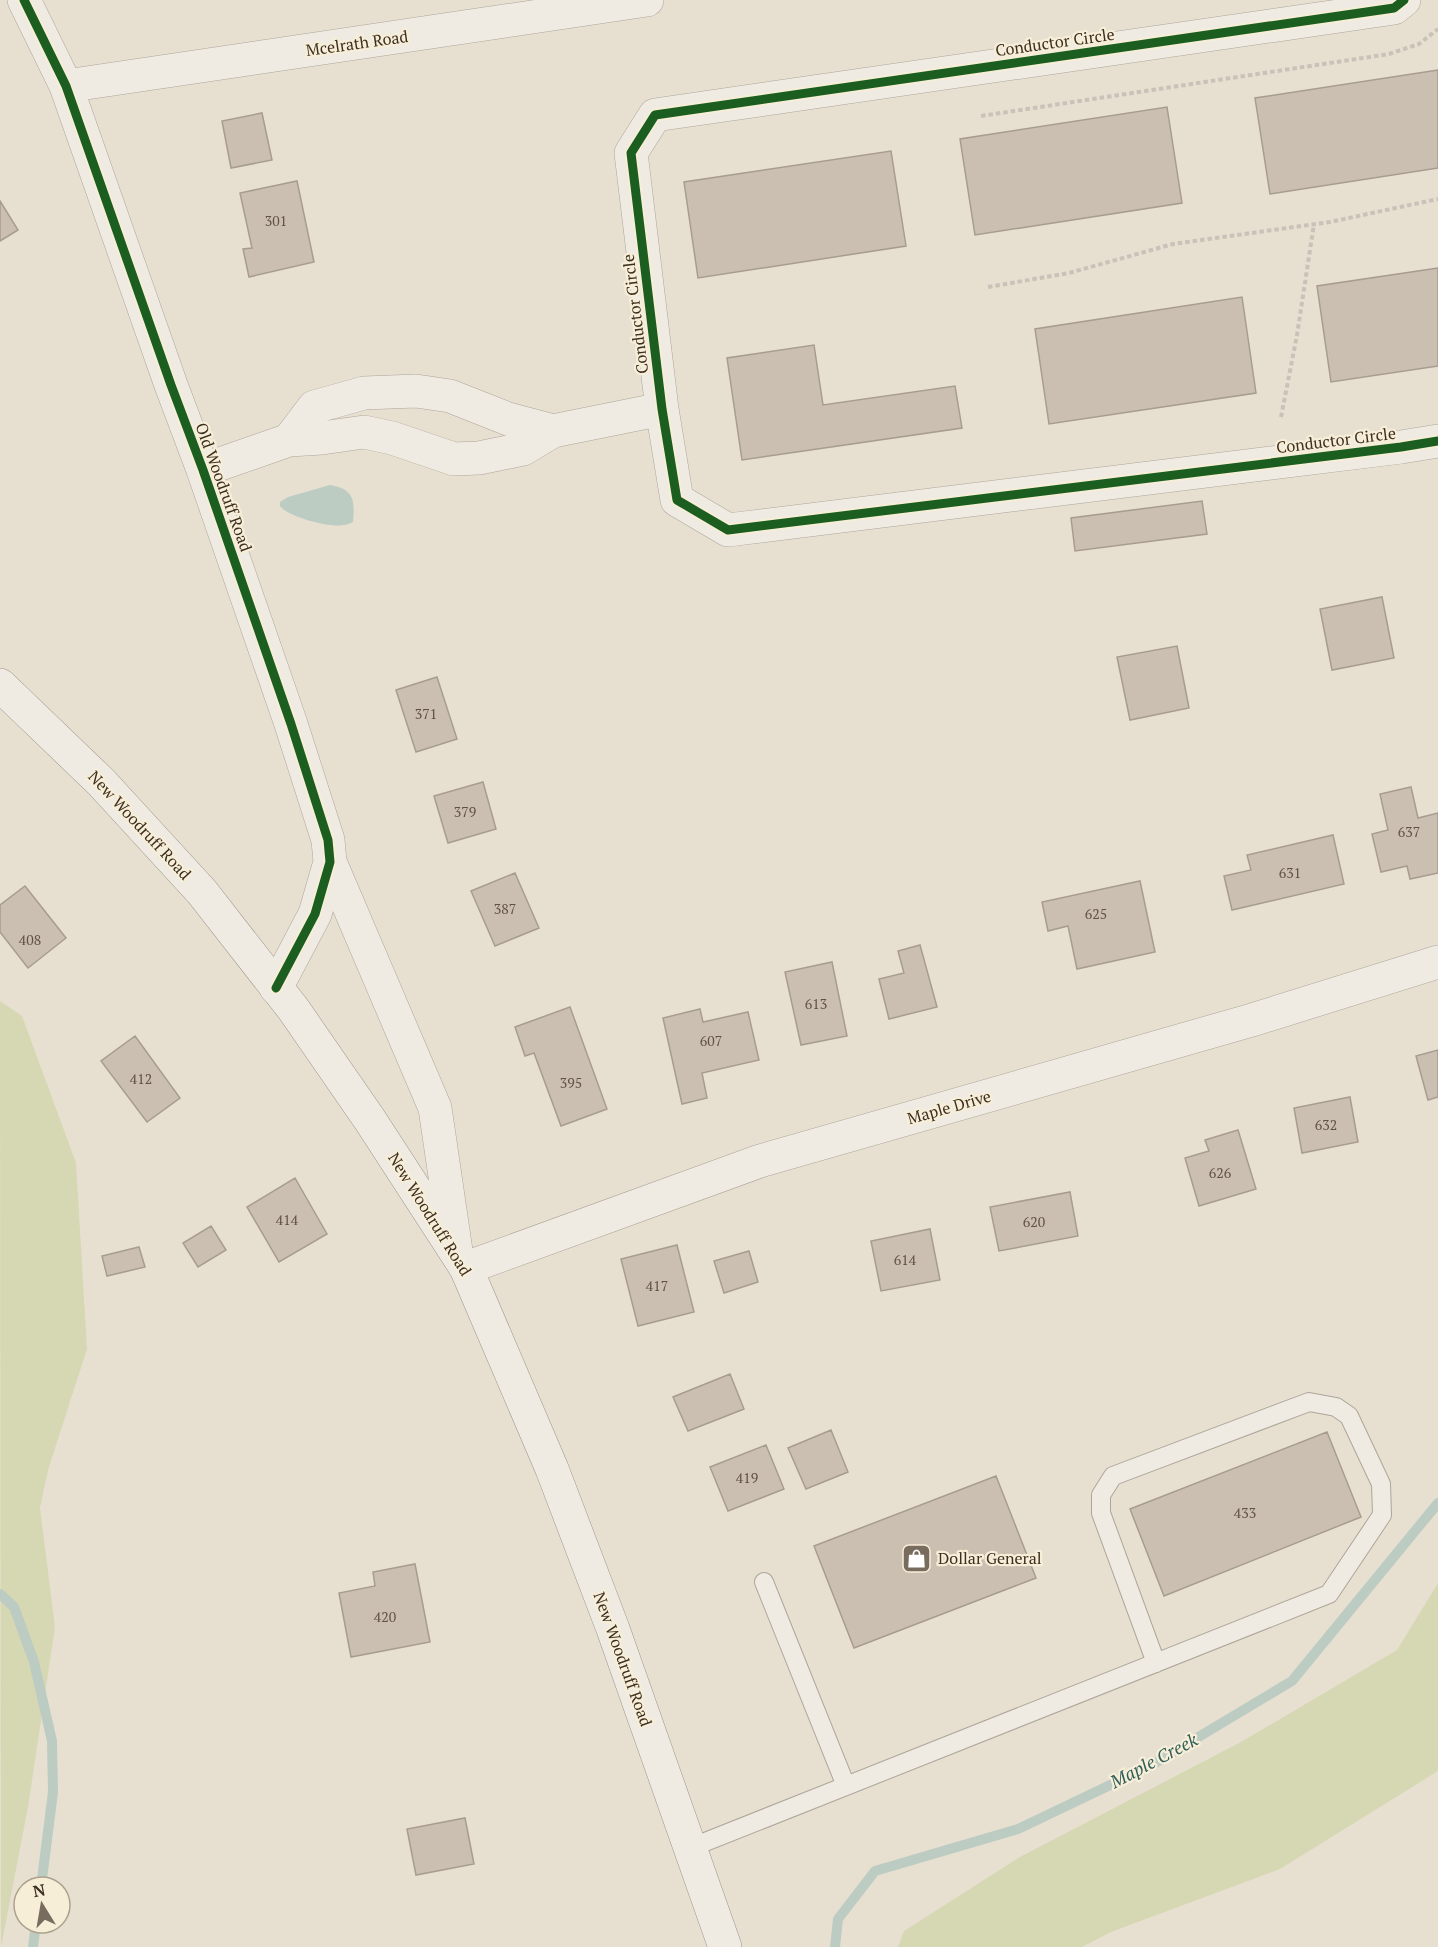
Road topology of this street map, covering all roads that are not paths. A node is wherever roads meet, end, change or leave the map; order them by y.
1 (24, 0) edge
2 (1404, 0) edge
3 (636, 1) edge
4 (66, 86) junction
5 (662, 409) junction
6 (553, 431) junction
7 (289, 440) junction
8 (1438, 441) edge
9 (203, 470) junction
10 (0, 685) edge
11 (330, 862) junction
12 (1438, 962) edge
13 (276, 988) junction
14 (461, 1260) junction
15 (764, 1582) dead end
16 (1156, 1664) junction
17 (846, 1786) junction
18 (690, 1848) junction
19 (725, 1947) edge

1 - 4 street, Old Woodruff Road
2 - 5 street, Conductor Circle
3 - 4 street, Mcelrath Road
4 - 9 street, Old Woodruff Road
5 - 6 street
5 - 8 street, Conductor Circle
6 - 7 street
6 - 7 street
7 - 9 street
9 - 11 street, Old Woodruff Road
10 - 13 street, New Woodruff Road
11 - 13 street, Old Woodruff Road
11 - 14 street
12 - 14 street, Maple Drive
13 - 14 street, New Woodruff Road
14 - 18 street, New Woodruff Road
15 - 17 lane
16 - 16 lane
16 - 17 lane
17 - 18 lane
18 - 19 street, New Woodruff Road

